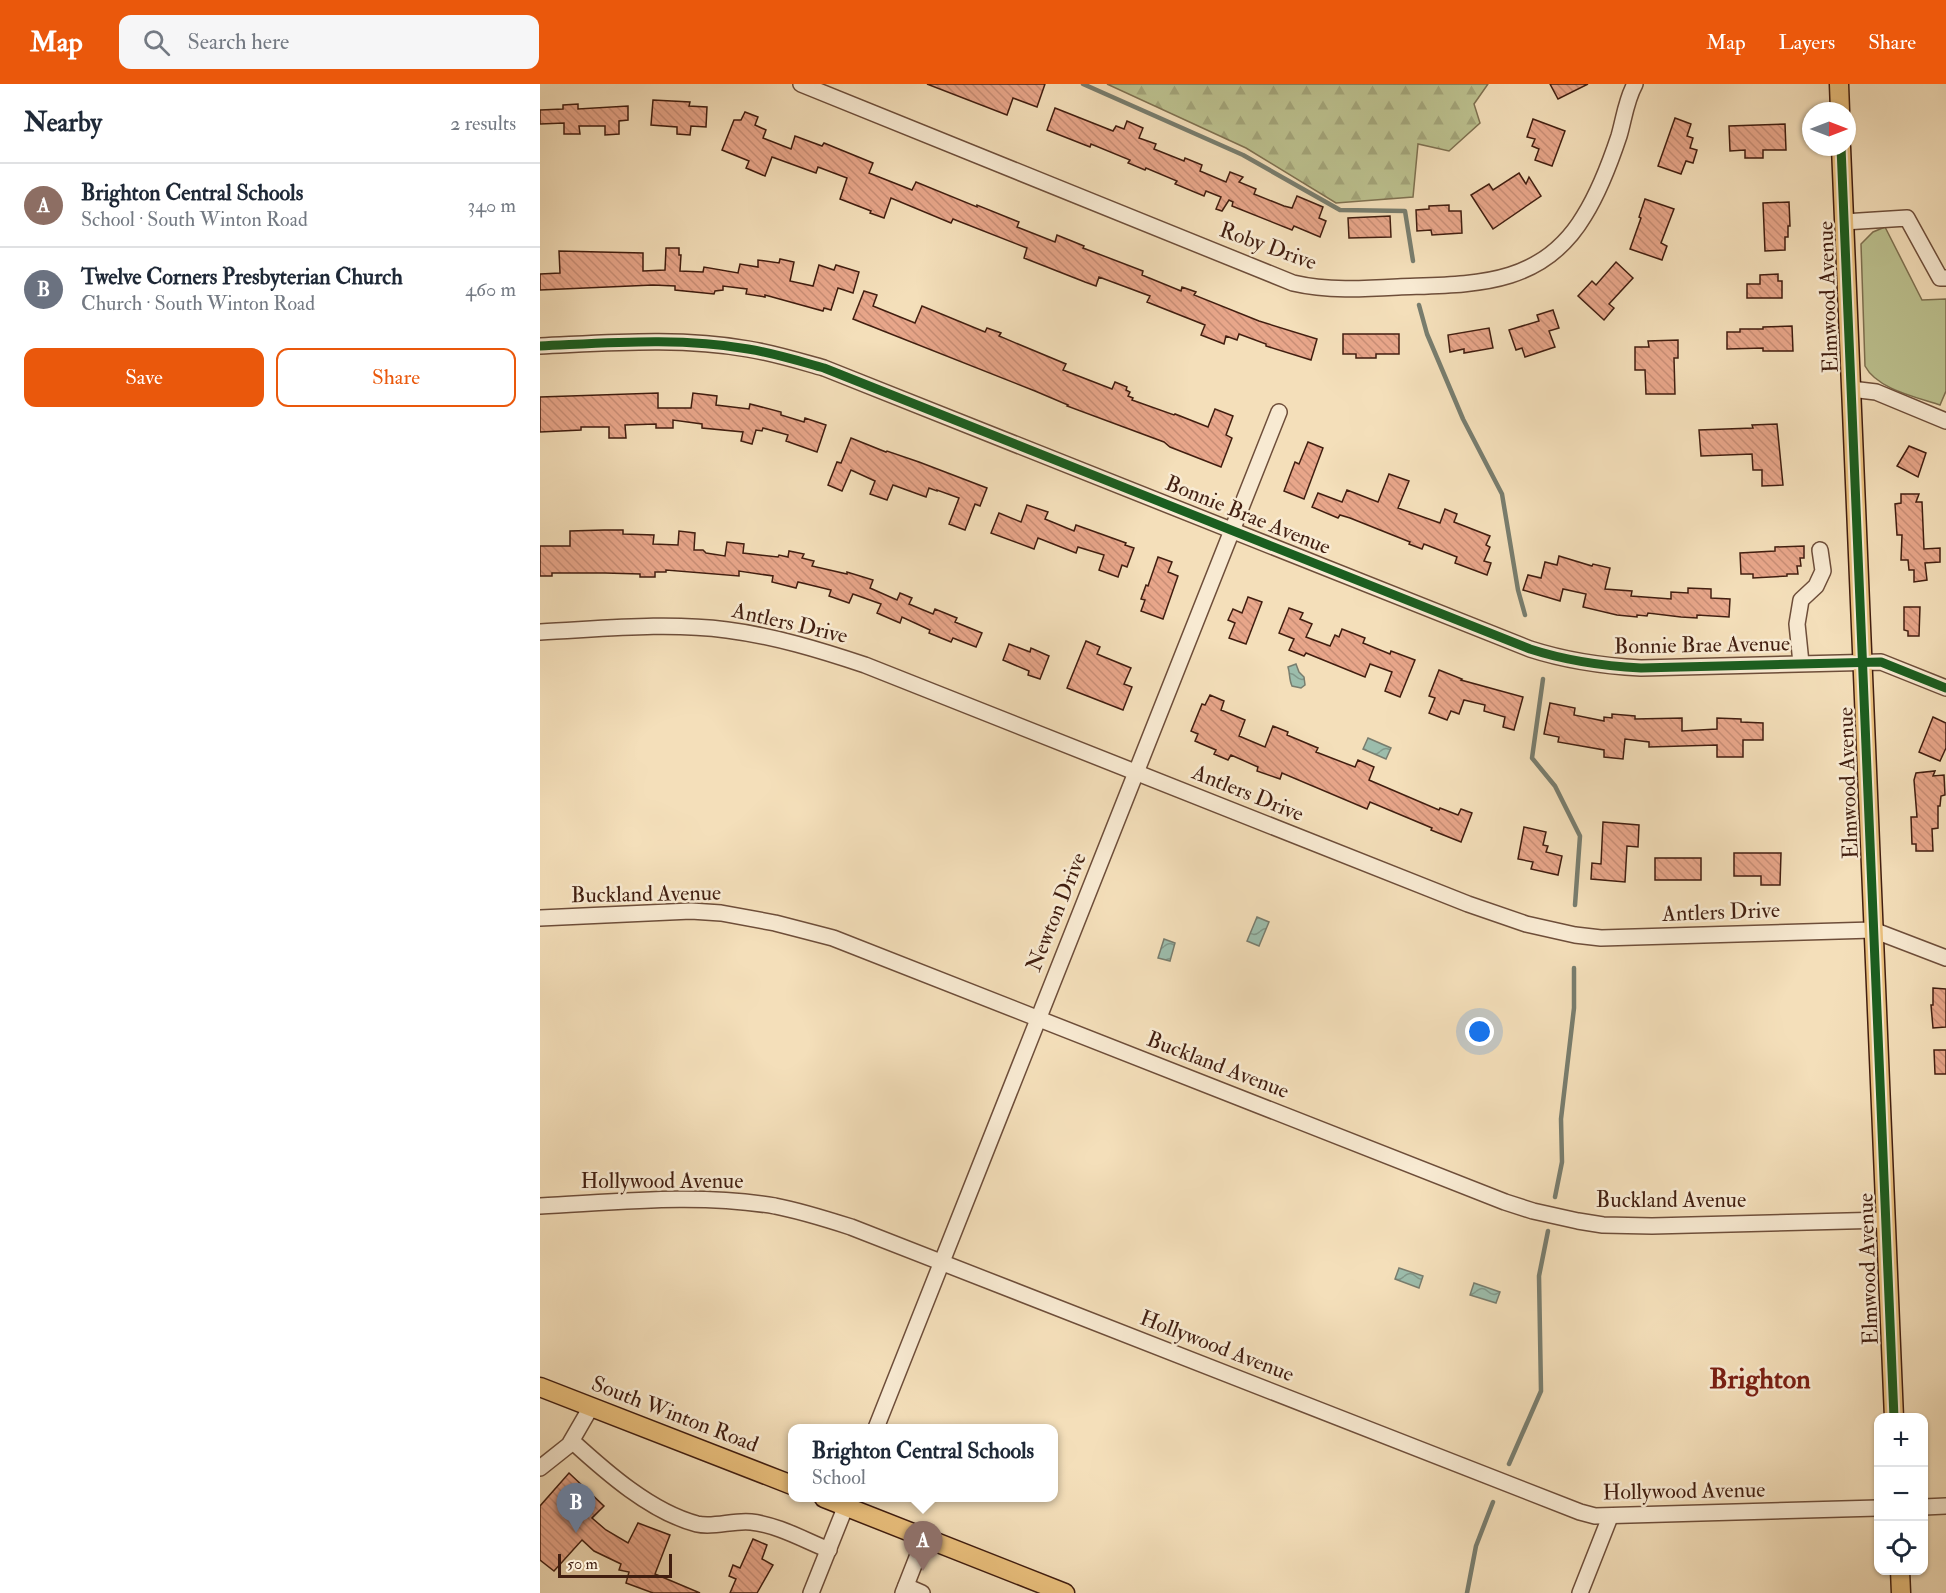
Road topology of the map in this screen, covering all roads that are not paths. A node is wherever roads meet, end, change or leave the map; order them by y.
1 (801, 84) edge
2 (1635, 84) edge
3 (1839, 84) edge
4 (1840, 102) edge
5 (1841, 156) edge
6 (1844, 222) junction
7 (1946, 278) edge
8 (540, 346) edge
9 (1851, 389) junction
10 (1279, 412) dead end
11 (1946, 421) edge
12 (1233, 530) junction
13 (1820, 549) dead end
14 (540, 632) edge
15 (1862, 661) junction
16 (1801, 663) junction
17 (1946, 688) edge
18 (1136, 773) junction
19 (540, 918) edge
20 (1873, 930) junction
21 (1946, 958) edge
22 (1038, 1019) junction
23 (540, 1206) edge
24 (1886, 1220) junction
25 (941, 1262) junction
26 (540, 1387) edge
27 (591, 1407) junction
28 (1894, 1413) edge
29 (878, 1424) edge
30 (572, 1441) junction
31 (540, 1468) edge
32 (788, 1483) edge
33 (847, 1502) edge
34 (1946, 1506) edge
35 (1928, 1507) edge
36 (1874, 1508) edge
37 (1610, 1517) junction
38 (925, 1537) junction
39 (829, 1550) junction
40 (1900, 1575) edge
41 (904, 1590) edge
42 (811, 1593) edge
43 (922, 1593) edge
44 (1065, 1593) edge
45 (1580, 1593) edge
46 (1901, 1593) edge

1 - 2 street, Roby Drive
3 - 4 main road
5 - 6 main road, Elmwood Avenue
6 - 7 street
6 - 9 main road, Elmwood Avenue
8 - 12 street, Bonnie Brae Avenue
9 - 11 street
9 - 15 main road, Elmwood Avenue
10 - 12 street, Newton Drive
12 - 16 street, Bonnie Brae Avenue
12 - 18 street, Newton Drive
13 - 16 street
14 - 18 street, Antlers Drive
15 - 16 street, Bonnie Brae Avenue
15 - 17 street, Bonnie Brae Avenue
15 - 20 main road, Elmwood Avenue
18 - 20 street, Antlers Drive
18 - 22 street, Newton Drive
19 - 22 street, Buckland Avenue
20 - 21 street, Antlers Drive
20 - 24 main road, Elmwood Avenue
22 - 24 street, Buckland Avenue
22 - 25 street, Newton Drive
23 - 25 street, Hollywood Avenue
24 - 28 main road, Elmwood Avenue
25 - 29 street, Newton Drive
25 - 37 street, Hollywood Avenue
26 - 27 main road, South Winton Road
27 - 30 street
27 - 32 main road, South Winton Road
30 - 31 street
30 - 39 street
33 - 38 main road
33 - 39 street
34 - 35 street
36 - 37 street, Hollywood Avenue
37 - 45 street
38 - 41 street
38 - 44 main road
39 - 42 street
40 - 46 main road
41 - 43 street

